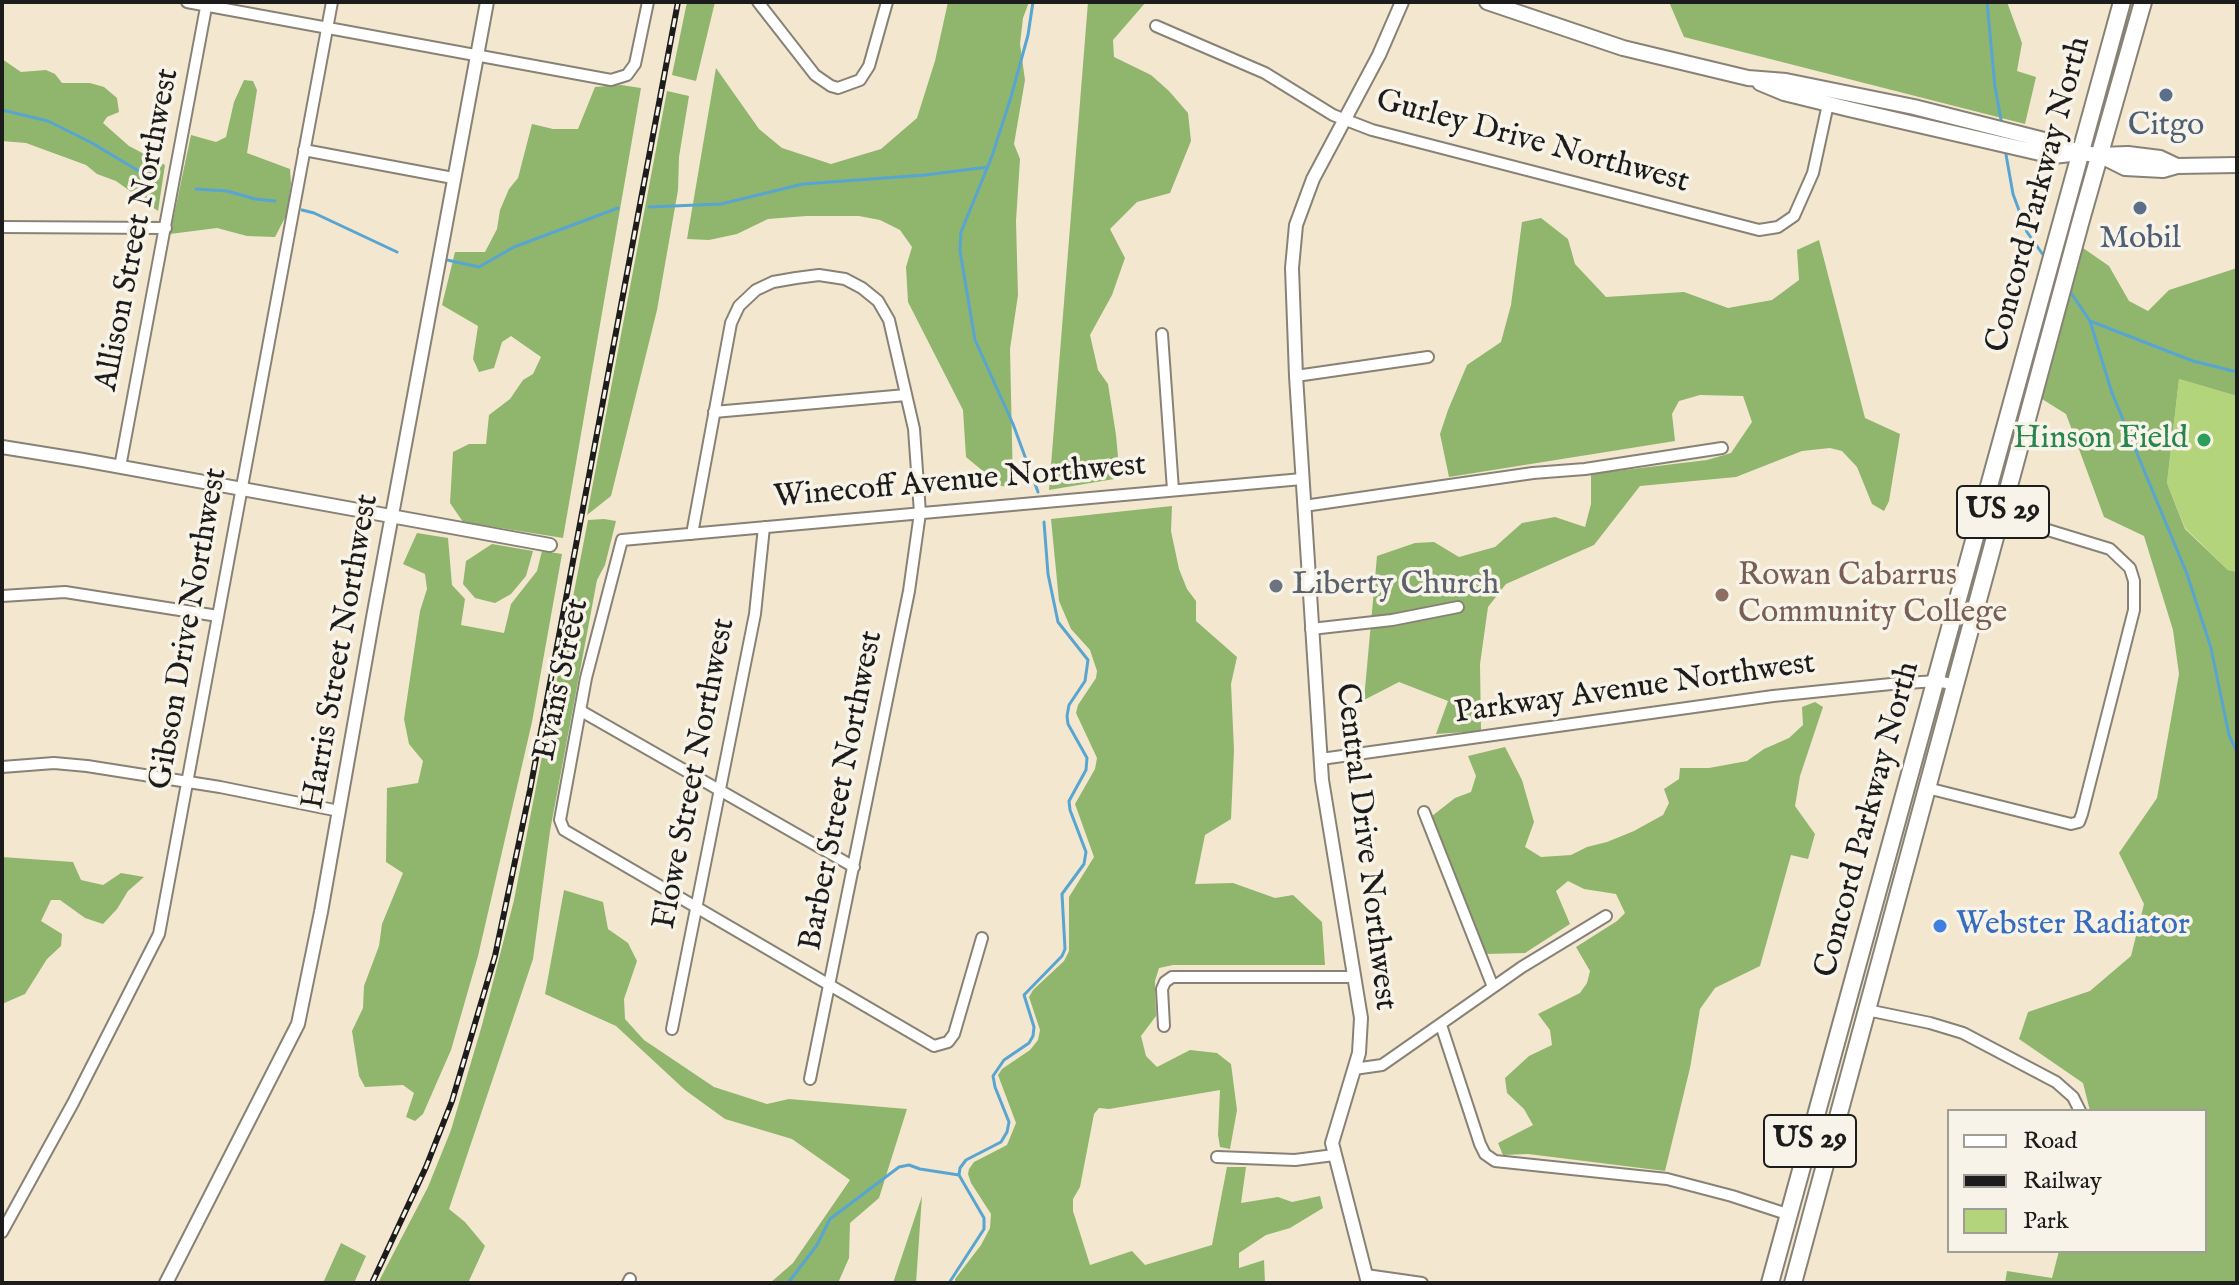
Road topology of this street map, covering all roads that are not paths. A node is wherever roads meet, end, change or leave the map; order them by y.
1 (187, 2) edge
2 (332, 2) edge
3 (487, 2) edge
4 (648, 2) edge
5 (758, 2) edge
6 (887, 2) edge
7 (1402, 2) edge
8 (1487, 2) edge
9 (2122, 2) edge
10 (2132, 2) edge
11 (2143, 2) edge
12 (207, 4) edge
13 (1156, 26) dead end
14 (327, 28) junction
15 (477, 54) junction
16 (2123, 70) junction
17 (1748, 78) junction
18 (1828, 104) junction
19 (1849, 109) junction
20 (1946, 117) junction
21 (1344, 120) junction
22 (2054, 149) junction
23 (304, 150) junction
24 (2080, 153) junction
25 (2099, 155) junction
26 (2237, 165) edge
27 (453, 178) junction
28 (2, 227) edge
29 (166, 228) junction
30 (1162, 334) dead end
31 (2029, 339) junction
32 (1428, 357) dead end
33 (1296, 376) junction
34 (906, 395) junction
35 (714, 412) junction
36 (2, 447) edge
37 (1722, 448) dead end
38 (120, 467) junction
39 (1302, 479) junction
40 (241, 488) junction
41 (2009, 488) junction
42 (1173, 490) junction
43 (1304, 506) junction
44 (920, 513) junction
45 (393, 515) junction
46 (2002, 516) junction
47 (764, 527) junction
48 (692, 534) junction
49 (622, 540) joint
50 (550, 545) dead end
51 (2, 596) edge
52 (1458, 607) dead end
53 (218, 616) junction
54 (1311, 629) junction
55 (1937, 681) junction
56 (1956, 685) junction
57 (581, 711) junction
58 (1321, 759) junction
59 (2, 767) edge
60 (189, 782) junction
61 (1927, 788) junction
62 (719, 790) junction
63 (339, 811) junction
64 (1424, 812) dead end
65 (854, 867) junction
66 (697, 907) junction
67 (1606, 916) dead end
68 (982, 938) dead end
69 (1354, 977) junction
70 (831, 986) junction
71 (1493, 987) junction
72 (1867, 1010) junction
73 (1441, 1025) junction
74 (1164, 1026) dead end
75 (672, 1029) dead end
76 (1834, 1050) junction
77 (1855, 1055) junction
78 (1354, 1069) junction
79 (810, 1079) dead end
80 (2079, 1109) edge
81 (1334, 1155) junction
82 (1217, 1157) dead end
83 (1790, 1215) junction
84 (2, 1232) edge
85 (1367, 1279) edge
86 (166, 1283) edge
87 (1422, 1283) edge
88 (1770, 1283) edge
89 (1793, 1283) edge

1 - 12 street
2 - 14 street, Gibson Drive Northwest
3 - 15 street, Harris Street Northwest
4 - 15 street
5 - 6 street
7 - 21 street, Central Drive Northwest
8 - 17 main road
9 - 24 highway, Concord Parkway North / US 29
10 - 16 highway
11 - 16 highway, Concord Parkway North / US 29
12 - 14 street
12 - 29 street, Allison Street Northwest
13 - 21 street, Gurley Drive Northwest
14 - 15 street
14 - 23 street, Gibson Drive Northwest
15 - 27 street, Harris Street Northwest
16 - 25 highway, Concord Parkway North / US 29
17 - 18 main road
17 - 20 main road
18 - 19 main road
18 - 21 street, Gurley Drive Northwest
19 - 20 main road
19 - 22 main road
20 - 22 main road
21 - 33 street, Central Drive Northwest
22 - 24 main road
23 - 27 street
23 - 40 street, Gibson Drive Northwest
24 - 25 main road
24 - 31 highway, Concord Parkway North / US 29
25 - 26 main road
25 - 41 highway, Concord Parkway North / US 29
27 - 45 street, Harris Street Northwest
28 - 29 street
29 - 38 street, Allison Street Northwest
30 - 42 street
31 - 41 highway
31 - 55 highway, Concord Parkway North / US 29
32 - 33 street
33 - 39 street, Central Drive Northwest
34 - 35 street
34 - 35 street, Barber Street Northwest
34 - 44 street, Barber Street Northwest
35 - 48 street, Barber Street Northwest
36 - 38 street
37 - 43 street
38 - 40 street
39 - 42 street, Winecoff Avenue Northwest
39 - 43 street, Central Drive Northwest
40 - 45 street
40 - 53 street, Gibson Drive Northwest
41 - 46 highway, Concord Parkway North / US 29
42 - 44 street, Winecoff Avenue Northwest
43 - 54 street, Central Drive Northwest
44 - 47 street, Winecoff Avenue Northwest
44 - 65 street, Barber Street Northwest
45 - 50 street
45 - 63 street, Harris Street Northwest
46 - 56 highway, Concord Parkway North / US 29
46 - 61 street
47 - 48 street, Winecoff Avenue Northwest
47 - 62 street, Flowe Street Northwest
48 - 49 street, Winecoff Avenue Northwest
49 - 57 street, Evans Street
51 - 53 street
52 - 54 street
53 - 60 street, Gibson Drive Northwest
54 - 58 street, Central Drive Northwest
55 - 56 street, Parkway Avenue Northwest
55 - 58 street, Parkway Avenue Northwest
55 - 76 highway, Concord Parkway North / US 29
56 - 61 highway, Concord Parkway North / US 29
57 - 62 street
57 - 66 street, Evans Street
58 - 69 street, Central Drive Northwest
59 - 60 street
60 - 63 street
60 - 84 street, Gibson Drive Northwest
61 - 72 highway, Concord Parkway North / US 29
62 - 65 street
62 - 66 street, Flowe Street Northwest
63 - 86 street, Harris Street Northwest
64 - 71 street
65 - 70 street, Barber Street Northwest
66 - 70 street
66 - 75 street, Flowe Street Northwest
67 - 71 street
68 - 70 street
69 - 74 street
69 - 78 street, Central Drive Northwest
70 - 79 street, Barber Street Northwest
71 - 73 street
72 - 77 highway, Concord Parkway North / US 29
72 - 80 street
73 - 78 street
73 - 83 street
76 - 77 highway
76 - 83 highway, Concord Parkway North / US 29
77 - 89 highway, Concord Parkway North / US 29
78 - 81 street, Central Drive Northwest
81 - 82 street
81 - 85 street, Central Drive Northwest
83 - 88 highway, Concord Parkway North / US 29
85 - 87 street

